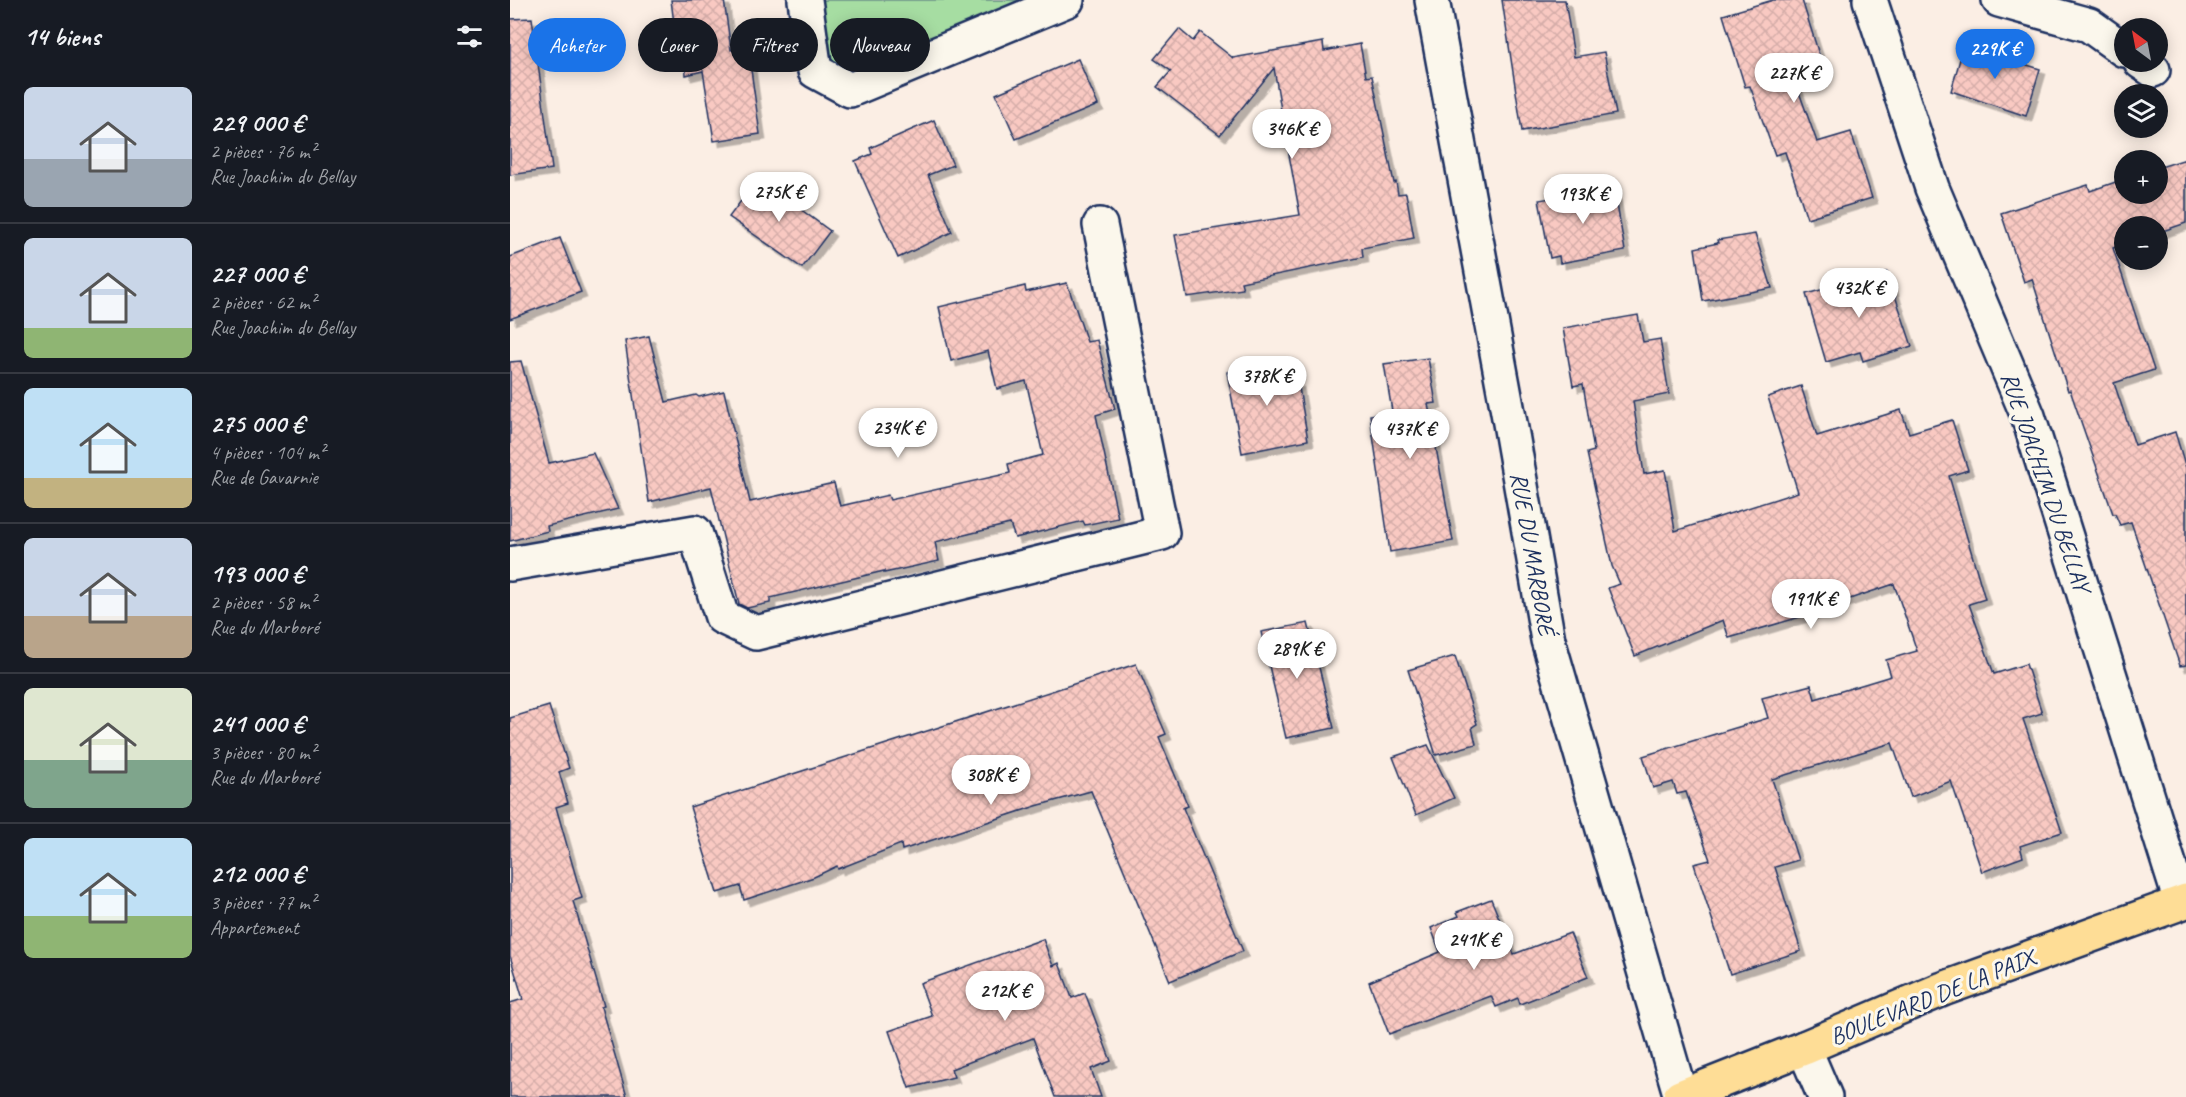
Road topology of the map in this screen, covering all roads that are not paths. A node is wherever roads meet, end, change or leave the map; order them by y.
1 (805, 0) edge
2 (1067, 0) edge
3 (1432, 0) edge
4 (1870, 0) edge
5 (1999, 0) edge
6 (2114, 43) edge
7 (1100, 225) dead end
8 (510, 564) edge
9 (2183, 901) edge
10 (1804, 1048) junction
11 (1680, 1097) edge
12 (1825, 1097) edge

1 - 2 street
3 - 11 street, RUE DU MARBORÉ
4 - 9 street, RUE JOACHIM DU BELLAY
5 - 6 street
7 - 8 street
9 - 10 main road, BOULEVARD DE LA PAIX
10 - 11 main road, BOULEVARD DE LA PAIX
10 - 12 street

